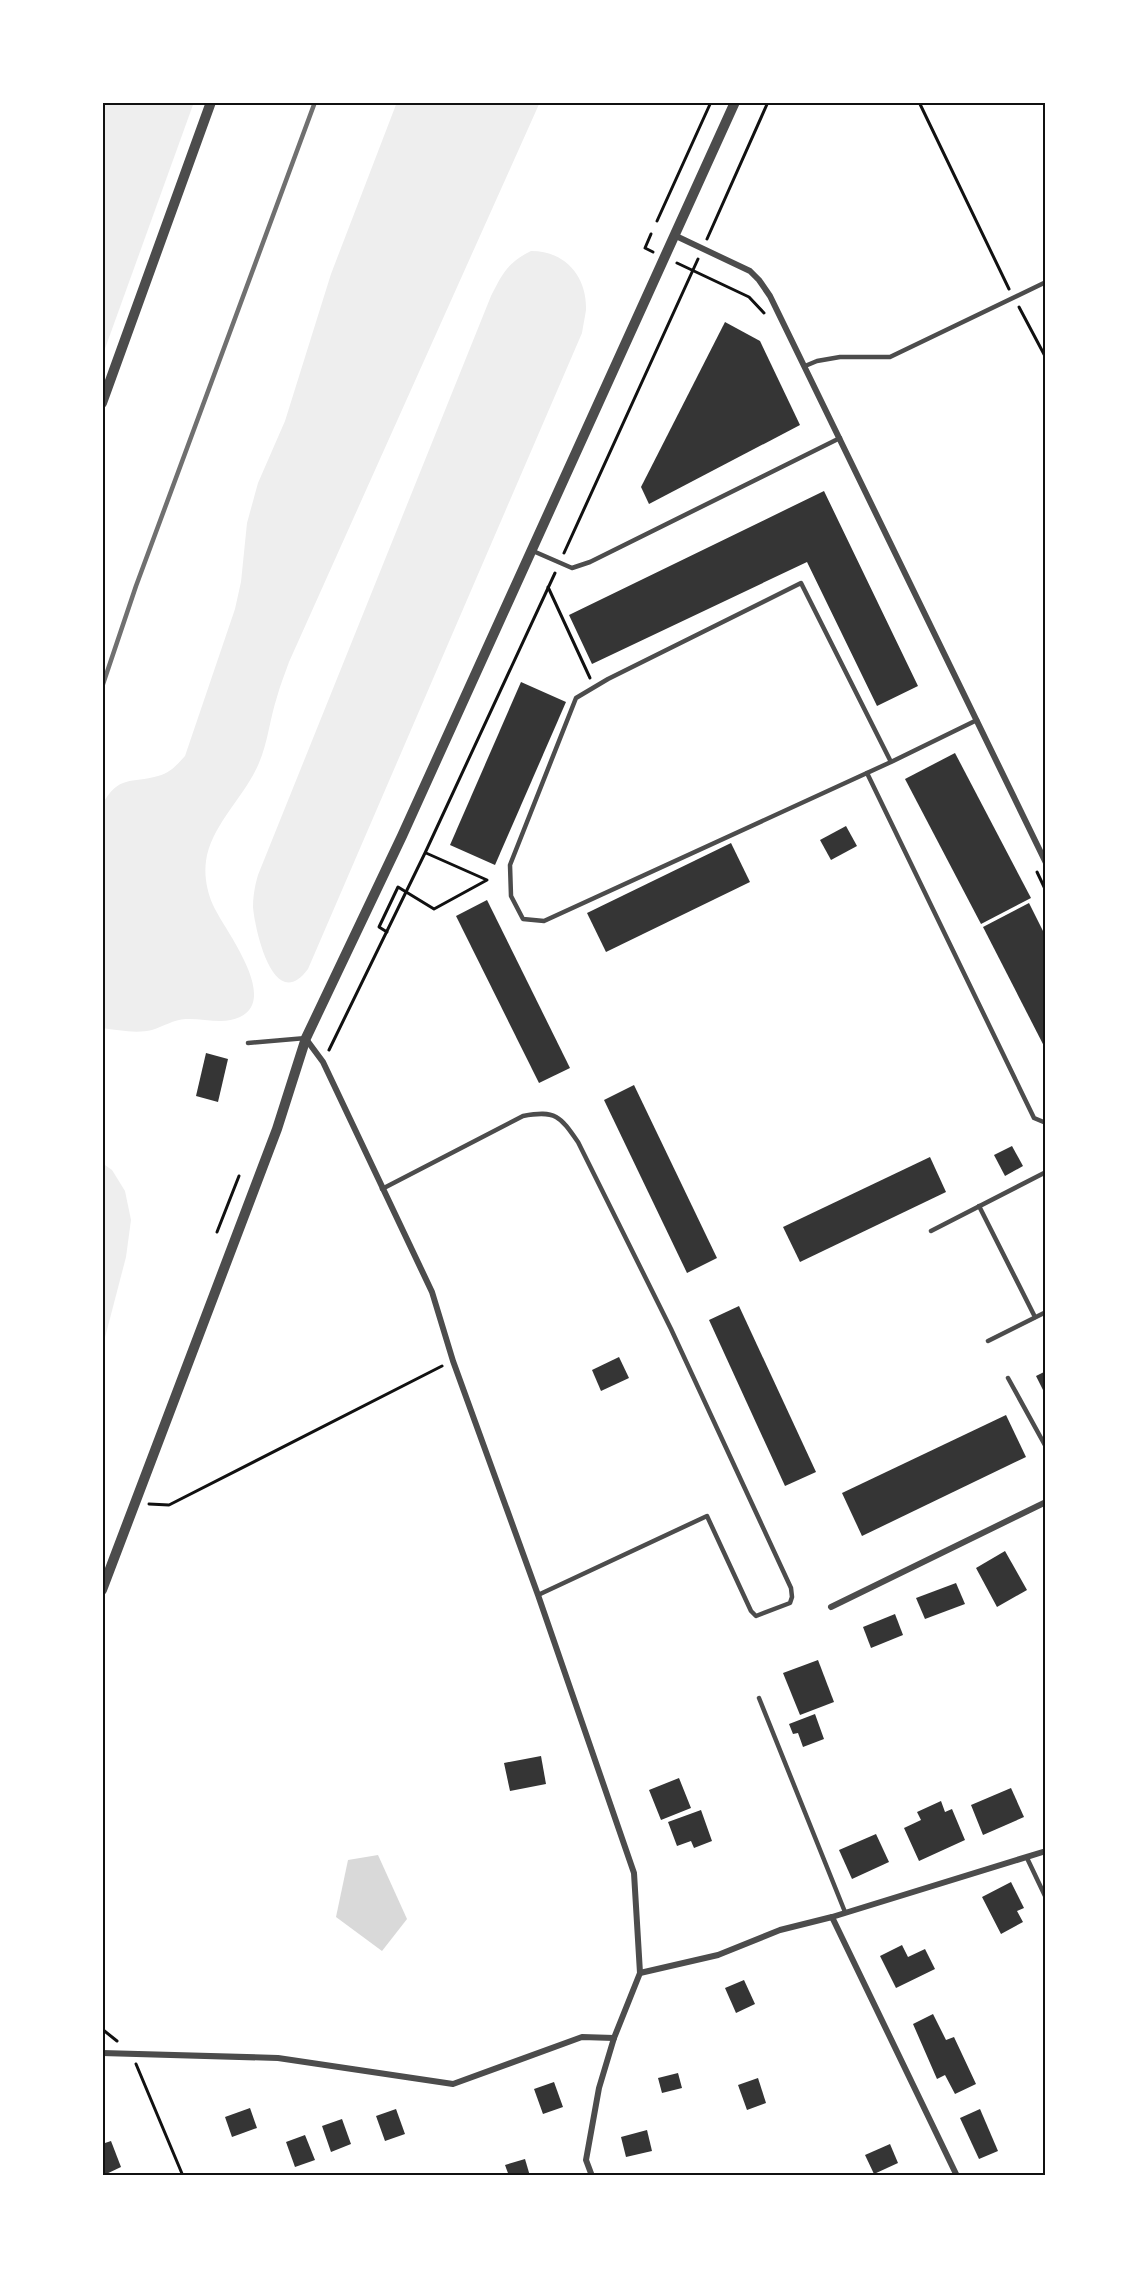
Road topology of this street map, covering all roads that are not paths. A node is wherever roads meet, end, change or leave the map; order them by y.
1 (211, 102) edge
2 (735, 102) edge
3 (676, 236) junction
4 (1046, 282) edge
5 (805, 366) junction
6 (102, 404) edge
7 (840, 438) junction
8 (531, 550) junction
9 (977, 720) junction
10 (891, 762) junction
11 (867, 773) junction
12 (1046, 863) edge
13 (306, 1038) junction
14 (248, 1043) dead end
15 (1046, 1123) edge
16 (1046, 1172) edge
17 (382, 1189) junction
18 (979, 1206) junction
19 (931, 1231) dead end
20 (1046, 1312) edge
21 (1035, 1317) junction
22 (988, 1341) dead end
23 (1008, 1378) dead end
24 (1046, 1447) edge
25 (1046, 1502) edge
26 (102, 1590) edge
27 (538, 1595) junction
28 (831, 1607) dead end
29 (759, 1698) dead end
30 (1046, 1851) edge
31 (1027, 1858) junction
32 (1046, 1898) edge
33 (844, 1912) junction
34 (832, 1917) junction
35 (640, 1973) junction
36 (614, 2038) junction
37 (102, 2053) edge
38 (592, 2176) edge
39 (957, 2176) edge

1 - 6 street
2 - 3 street
3 - 5 street
3 - 8 street
4 - 5 lane
5 - 7 street
7 - 8 lane
7 - 9 street
8 - 13 street
9 - 10 lane
9 - 12 street
10 - 11 lane
10 - 11 lane
11 - 15 lane
13 - 14 lane
13 - 17 street
13 - 26 street
16 - 18 lane
17 - 27 street
17 - 27 lane
18 - 19 lane
18 - 21 lane
20 - 21 lane
21 - 22 lane
23 - 24 lane
25 - 28 street
27 - 35 street
29 - 33 lane
30 - 31 street
31 - 32 lane
31 - 33 street
33 - 34 street
34 - 35 street
34 - 39 street
35 - 36 street
36 - 37 street
36 - 38 street

